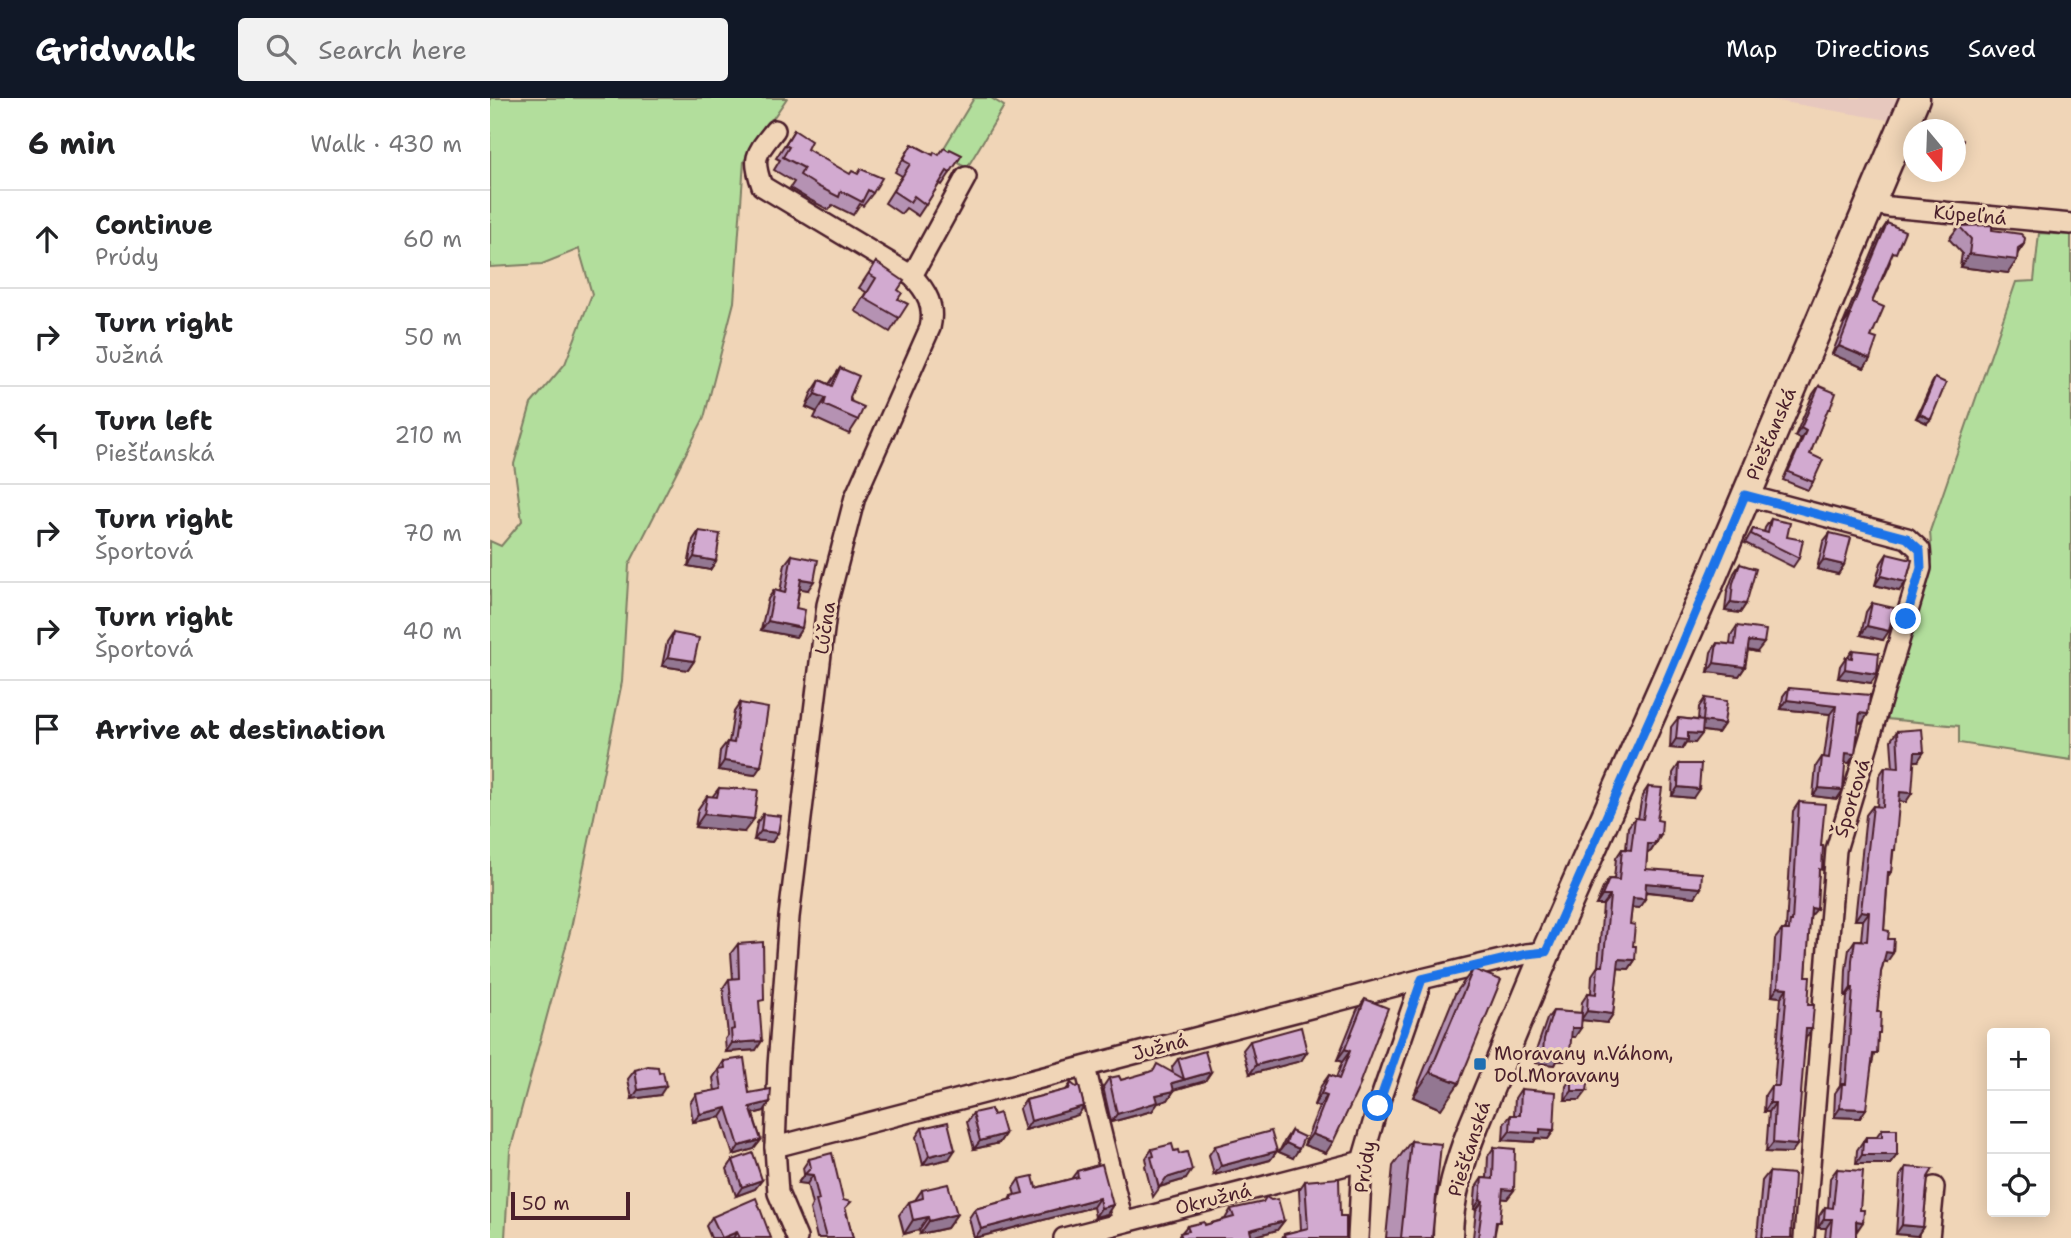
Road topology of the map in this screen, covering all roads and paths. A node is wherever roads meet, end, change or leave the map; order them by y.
1 (1915, 98) edge
2 (775, 130) dead end
3 (966, 177) dead end
4 (1869, 203) junction
5 (2071, 225) edge
6 (912, 276) junction
7 (1745, 495) junction
8 (1546, 952) junction
9 (1422, 979) junction
10 (1085, 1067) junction
11 (775, 1147) junction
12 (1362, 1161) junction
13 (1934, 1187) dead end
14 (1123, 1222) junction
15 (797, 1238) edge
16 (1064, 1238) edge
17 (1358, 1238) edge
18 (1448, 1238) edge
19 (1804, 1238) edge
20 (1929, 1238) edge

1 - 4 main road, Piešťanská
2 - 6 street, Lúčna
3 - 6 street
4 - 5 street, Kúpeľná
4 - 7 main road, Piešťanská
6 - 11 street, Lúčna
7 - 8 main road, Piešťanská
7 - 19 street, Športová
8 - 9 street, Južná
8 - 18 main road, Piešťanská
9 - 10 street, Južná
9 - 12 street, Prúdy
10 - 11 street, Južná
10 - 14 street
11 - 15 street, Lúčna
12 - 14 street, Okružná
12 - 17 street, Prúdy
13 - 20 street
14 - 16 street, Okružná

